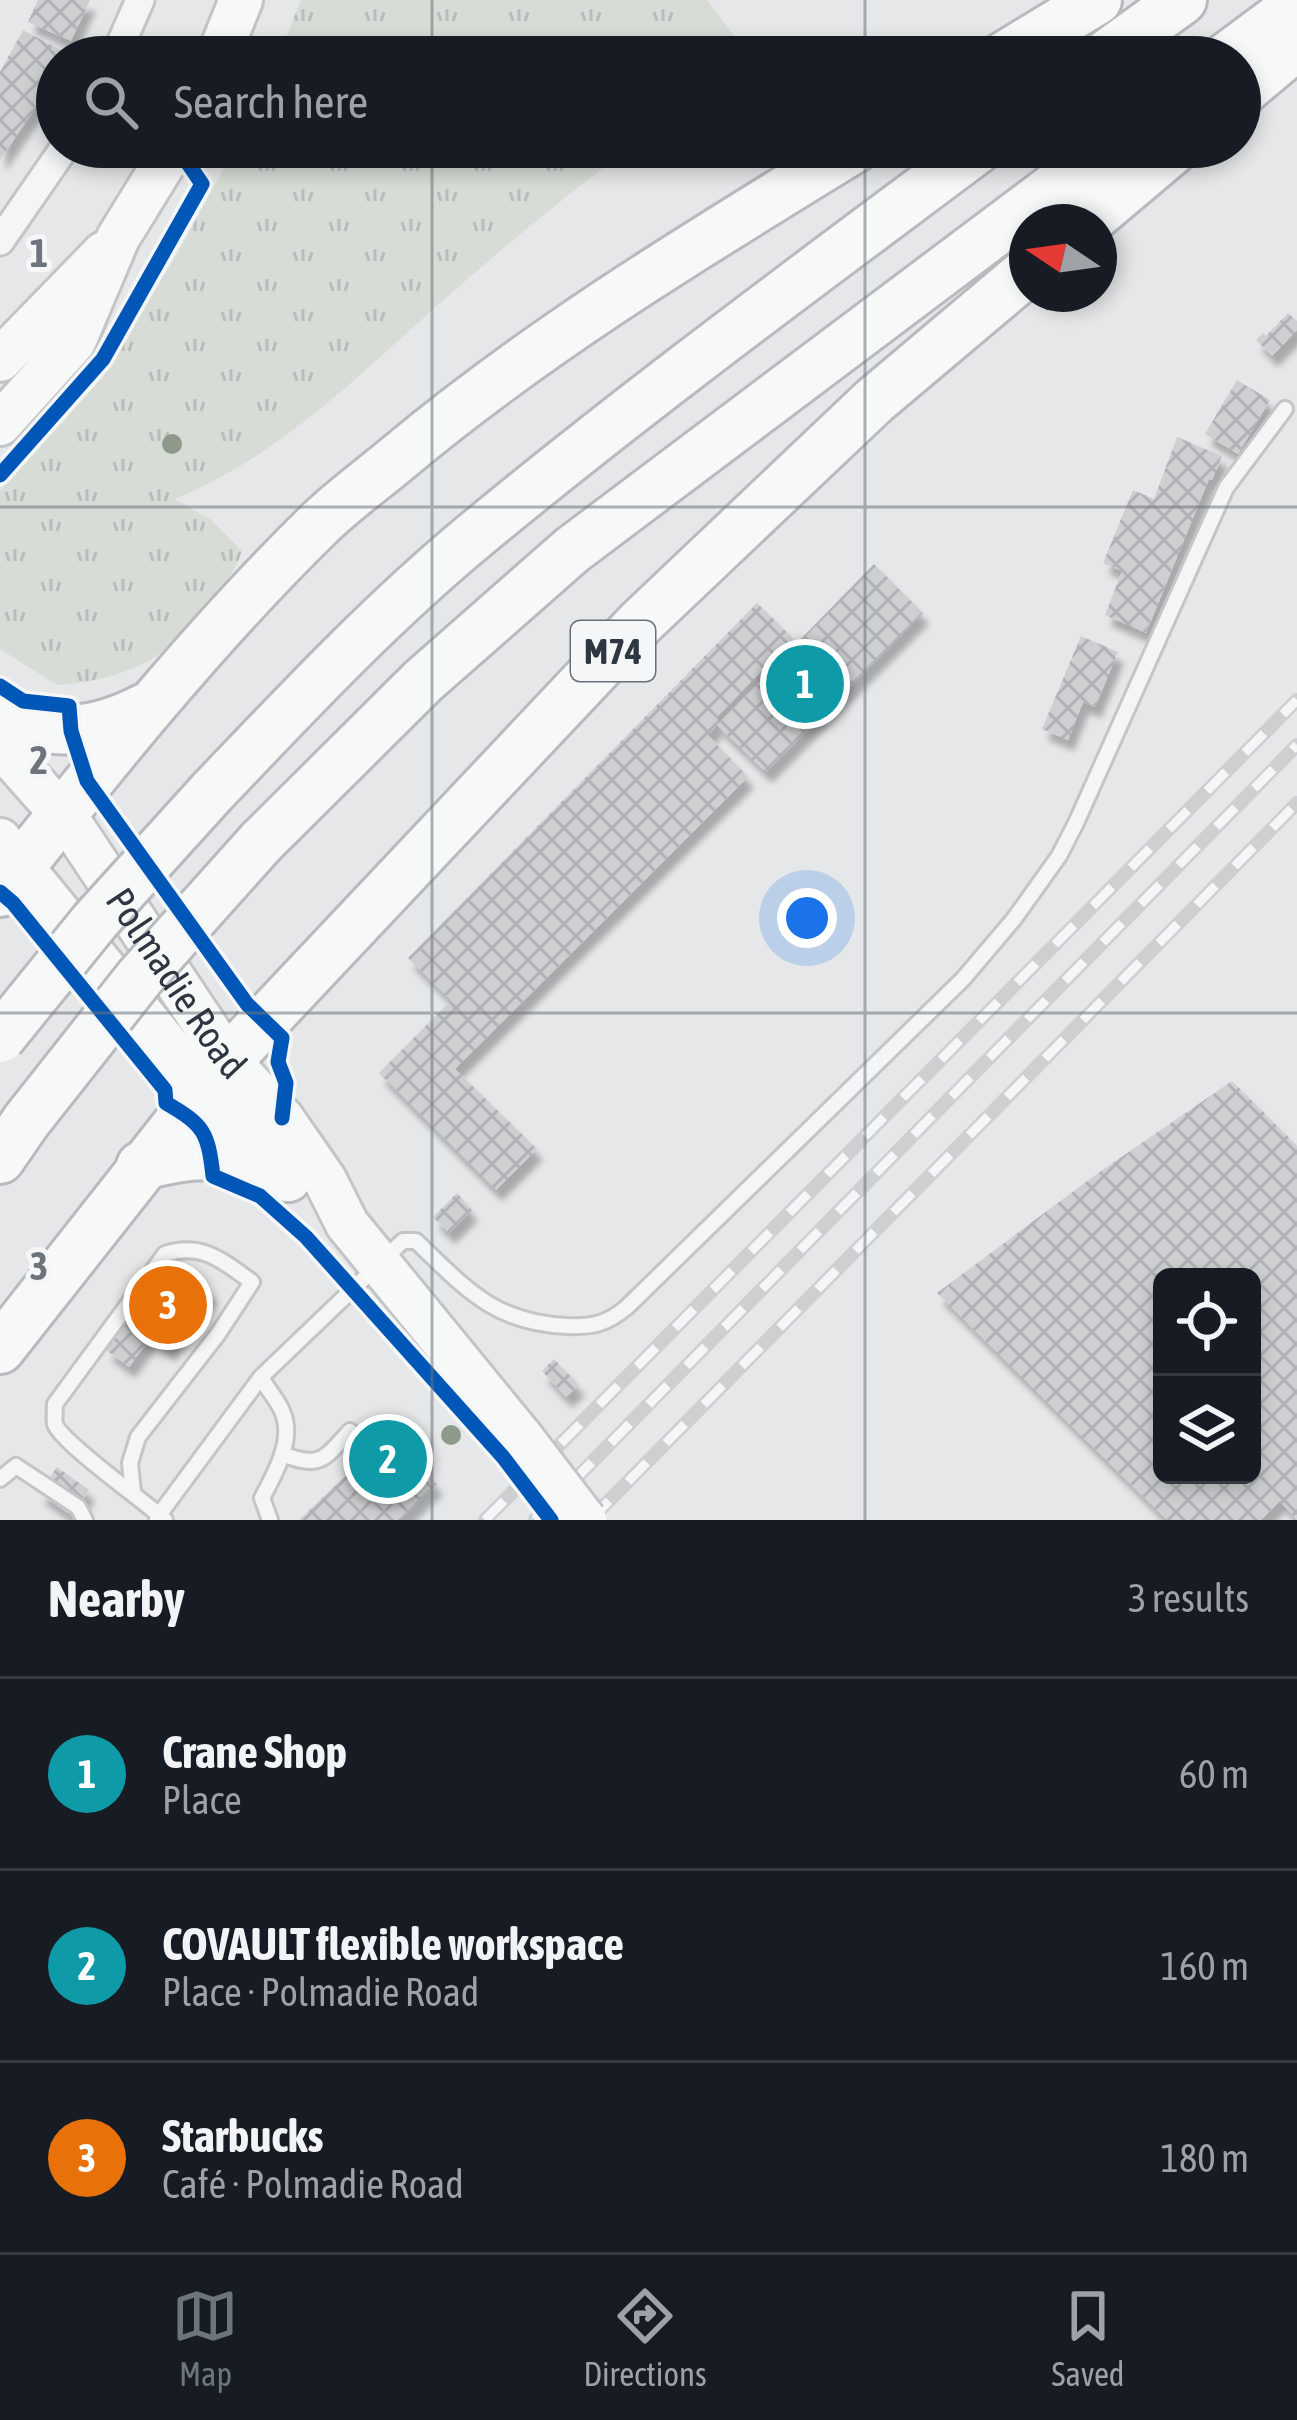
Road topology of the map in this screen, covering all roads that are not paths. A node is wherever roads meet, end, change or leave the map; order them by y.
1 (140, 0) edge
2 (241, 0) edge
3 (1097, 0) edge
4 (1182, 0) edge
5 (1297, 4) edge
6 (124, 36) edge
7 (226, 36) edge
8 (1038, 36) edge
9 (1132, 36) edge
10 (1255, 36) edge
11 (1297, 45) edge
12 (1261, 75) edge
13 (50, 168) edge
14 (161, 168) edge
15 (822, 168) edge
16 (952, 168) edge
17 (1080, 168) edge
18 (1151, 168) edge
19 (1108, 204) edge
20 (118, 238) junction
21 (0, 241) edge
22 (1009, 287) edge
23 (0, 359) edge
24 (1285, 409) dead end
25 (0, 424) edge
26 (152, 704) junction
27 (0, 718) edge
28 (0, 745) edge
29 (61, 812) junction
30 (7, 866) edge
31 (0, 1038) edge
32 (216, 1075) junction
33 (14, 1140) edge
34 (141, 1166) junction
35 (286, 1177) junction
36 (347, 1224) junction
37 (379, 1264) junction
38 (0, 1349) edge
39 (261, 1377) junction
40 (350, 1432) dead end
41 (282, 1454) junction
42 (0, 1479) edge
43 (133, 1492) junction
44 (160, 1518) edge
45 (85, 1520) edge
46 (270, 1520) edge
47 (585, 1520) edge

1 - 6 street
2 - 7 main road
3 - 8 highway
4 - 9 highway
5 - 10 highway
11 - 12 highway
13 - 21 street
14 - 20 main road
15 - 26 highway
16 - 31 highway, bridge
17 - 33 highway, M74, bridge
18 - 19 highway
20 - 23 main road
20 - 25 main road
22 - 32 highway, M74
24 - 37 lane
26 - 27 highway
26 - 29 highway
28 - 29 main road, Polmadie Road
29 - 30 highway
29 - 32 main road, Polmadie Road
30 - 32 main road, Polmadie Road
32 - 34 highway, M74
32 - 35 main road, Polmadie Road
32 - 36 main road, Polmadie Road
34 - 35 highway
34 - 38 highway, M74
35 - 36 main road, Polmadie Road
36 - 37 main road, Polmadie Road
37 - 39 lane
37 - 47 main road, Polmadie Road, bridge
39 - 41 lane
39 - 44 lane
40 - 41 lane
41 - 46 lane
42 - 45 lane
43 - 43 lane
43 - 44 lane

